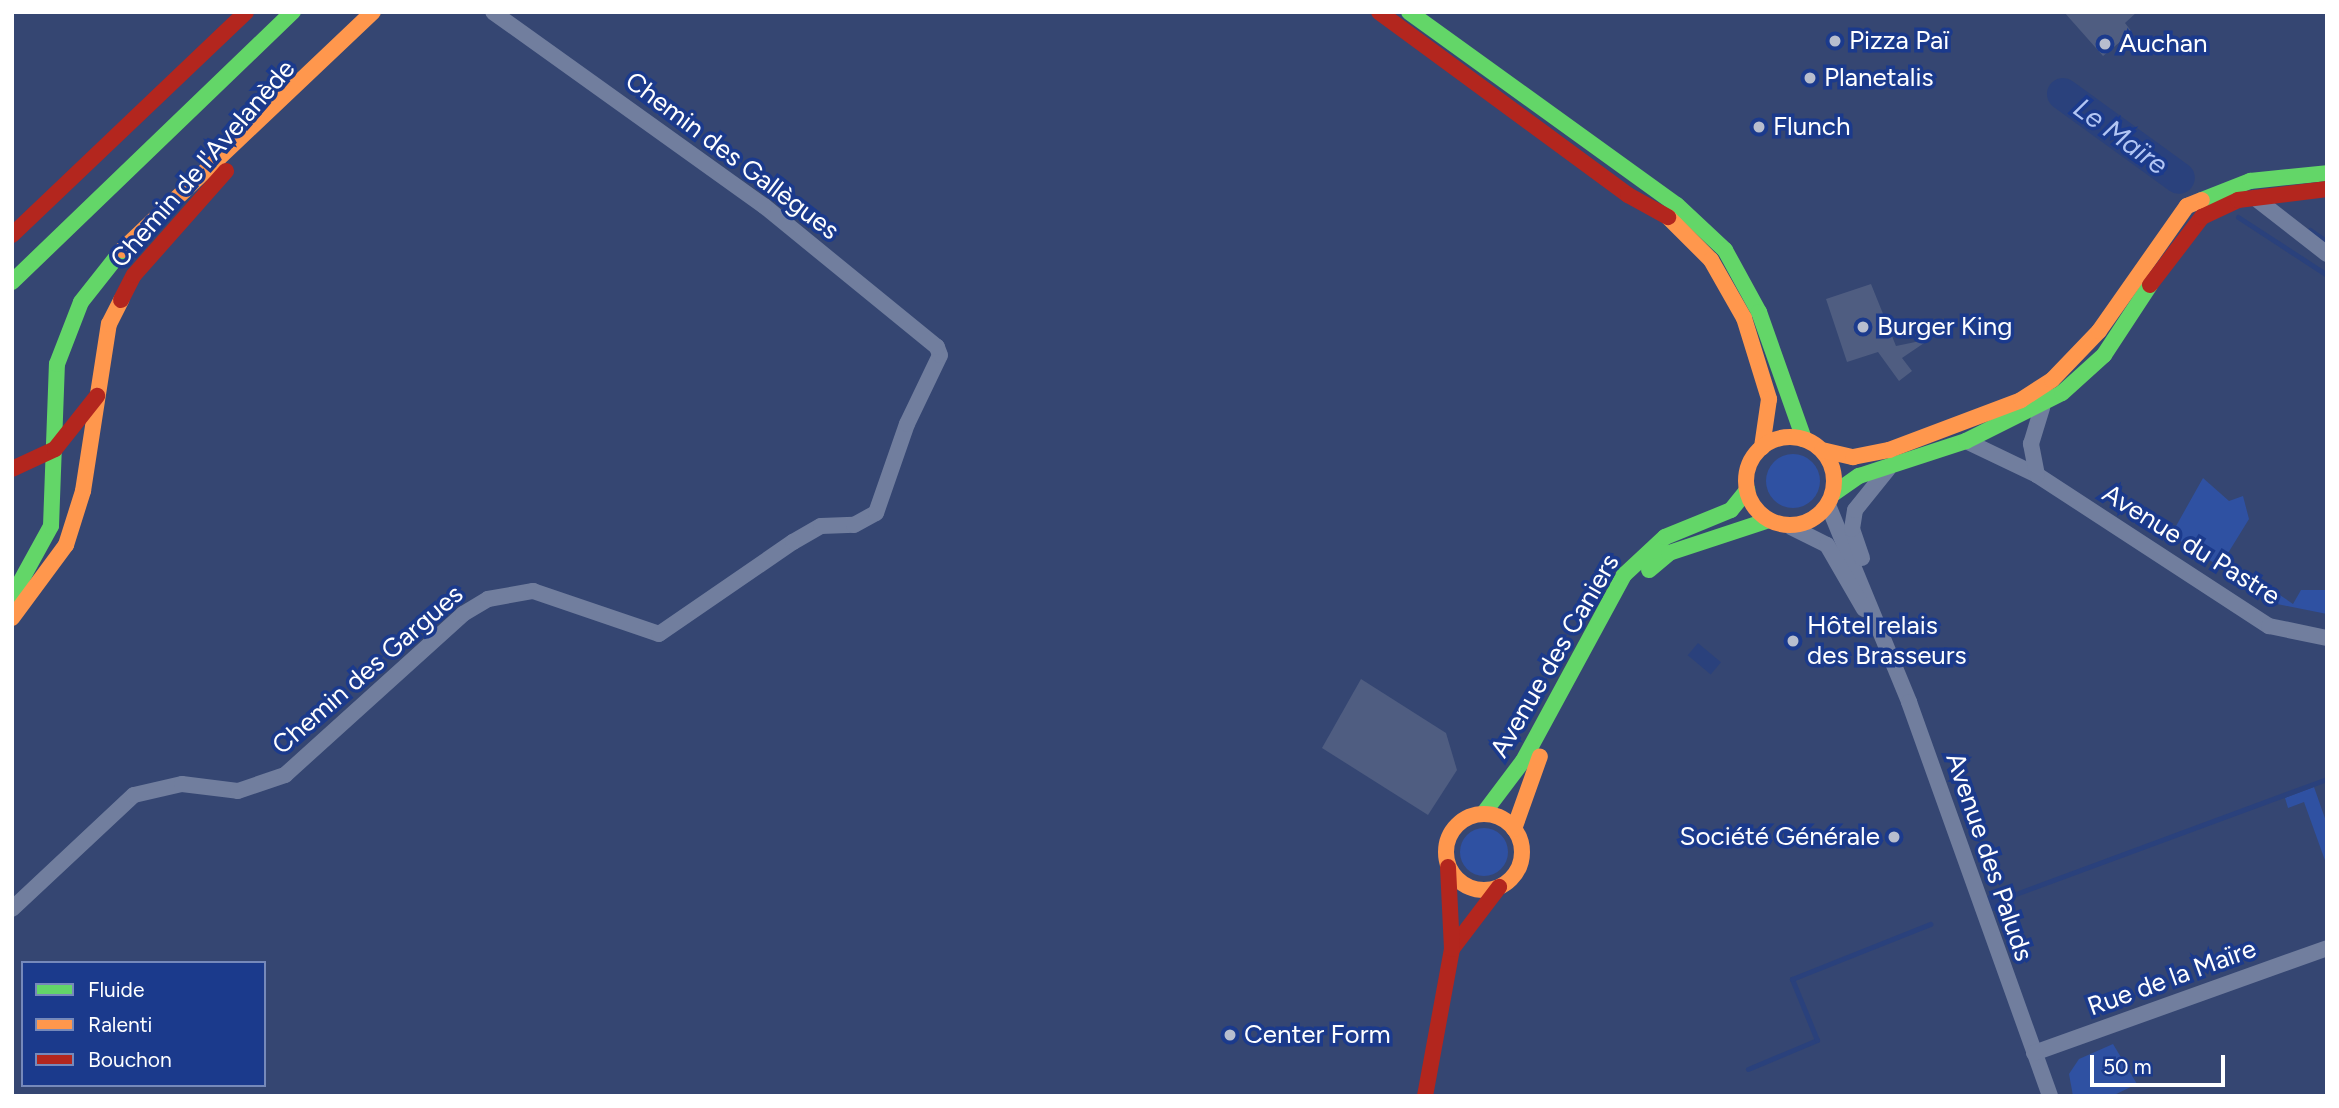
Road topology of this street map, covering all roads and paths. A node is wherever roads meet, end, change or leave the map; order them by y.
1 (246, 12) edge
2 (293, 12) edge
3 (373, 12) edge
4 (492, 12) edge
5 (1379, 12) edge
6 (1409, 12) edge
7 (329, 56) junction
8 (2327, 173) edge
9 (2327, 189) edge
10 (2255, 198) junction
11 (12, 235) edge
12 (2327, 254) edge
13 (12, 282) edge
14 (937, 347) joint
15 (97, 396) junction
16 (2042, 408) junction
17 (1804, 439) junction
18 (1966, 441) junction
19 (1762, 447) junction
20 (55, 449) junction
21 (1822, 450) junction
22 (1893, 464) junction
23 (12, 470) edge
24 (2037, 475) junction
25 (1747, 490) junction
26 (1831, 499) junction
27 (1769, 520) junction
28 (1791, 527) junction
29 (12, 597) edge
30 (12, 618) edge
31 (1883, 633) junction
32 (2327, 638) edge
33 (1483, 814) junction
34 (1514, 829) junction
35 (1448, 866) junction
36 (1499, 887) junction
37 (12, 909) edge
38 (2327, 948) edge
39 (1452, 949) junction
40 (2034, 1053) junction
41 (1425, 1096) edge
42 (2050, 1096) edge

1 - 11 main road
2 - 13 main road
3 - 7 main road, Chemin de l'Avelanède
4 - 14 street, Chemin des Gallègues
5 - 19 main road
6 - 17 main road
7 - 15 main road, Chemin de l'Avelanède
7 - 20 main road, Chemin de l'Avelanède
8 - 21 main road
9 - 10 main road
10 - 12 street
10 - 16 main road
14 - 37 street, Chemin des Gargues
15 - 20 main road
15 - 30 main road, Chemin de l'Avelanède
16 - 18 main road
16 - 24 street
17 - 19 main road
17 - 21 main road
18 - 22 main road
18 - 24 street, Avenue du Pastre
19 - 25 main road
20 - 23 main road
20 - 29 main road, Chemin de l'Avelanède
21 - 26 main road
22 - 26 main road
22 - 31 street, Avenue des Paluds
24 - 32 street, Avenue du Pastre
25 - 27 main road
25 - 33 main road, Avenue des Caniers
26 - 28 main road
26 - 31 street, Avenue des Paluds
27 - 28 main road
27 - 34 main road, Avenue des Caniers
28 - 31 street, Avenue des Paluds
31 - 40 street, Avenue des Paluds
33 - 34 main road
33 - 35 main road
34 - 36 main road
35 - 36 main road
35 - 39 main road
36 - 39 main road
38 - 40 street, Rue de la Maïre
39 - 41 main road
40 - 42 street, Avenue des Paluds

